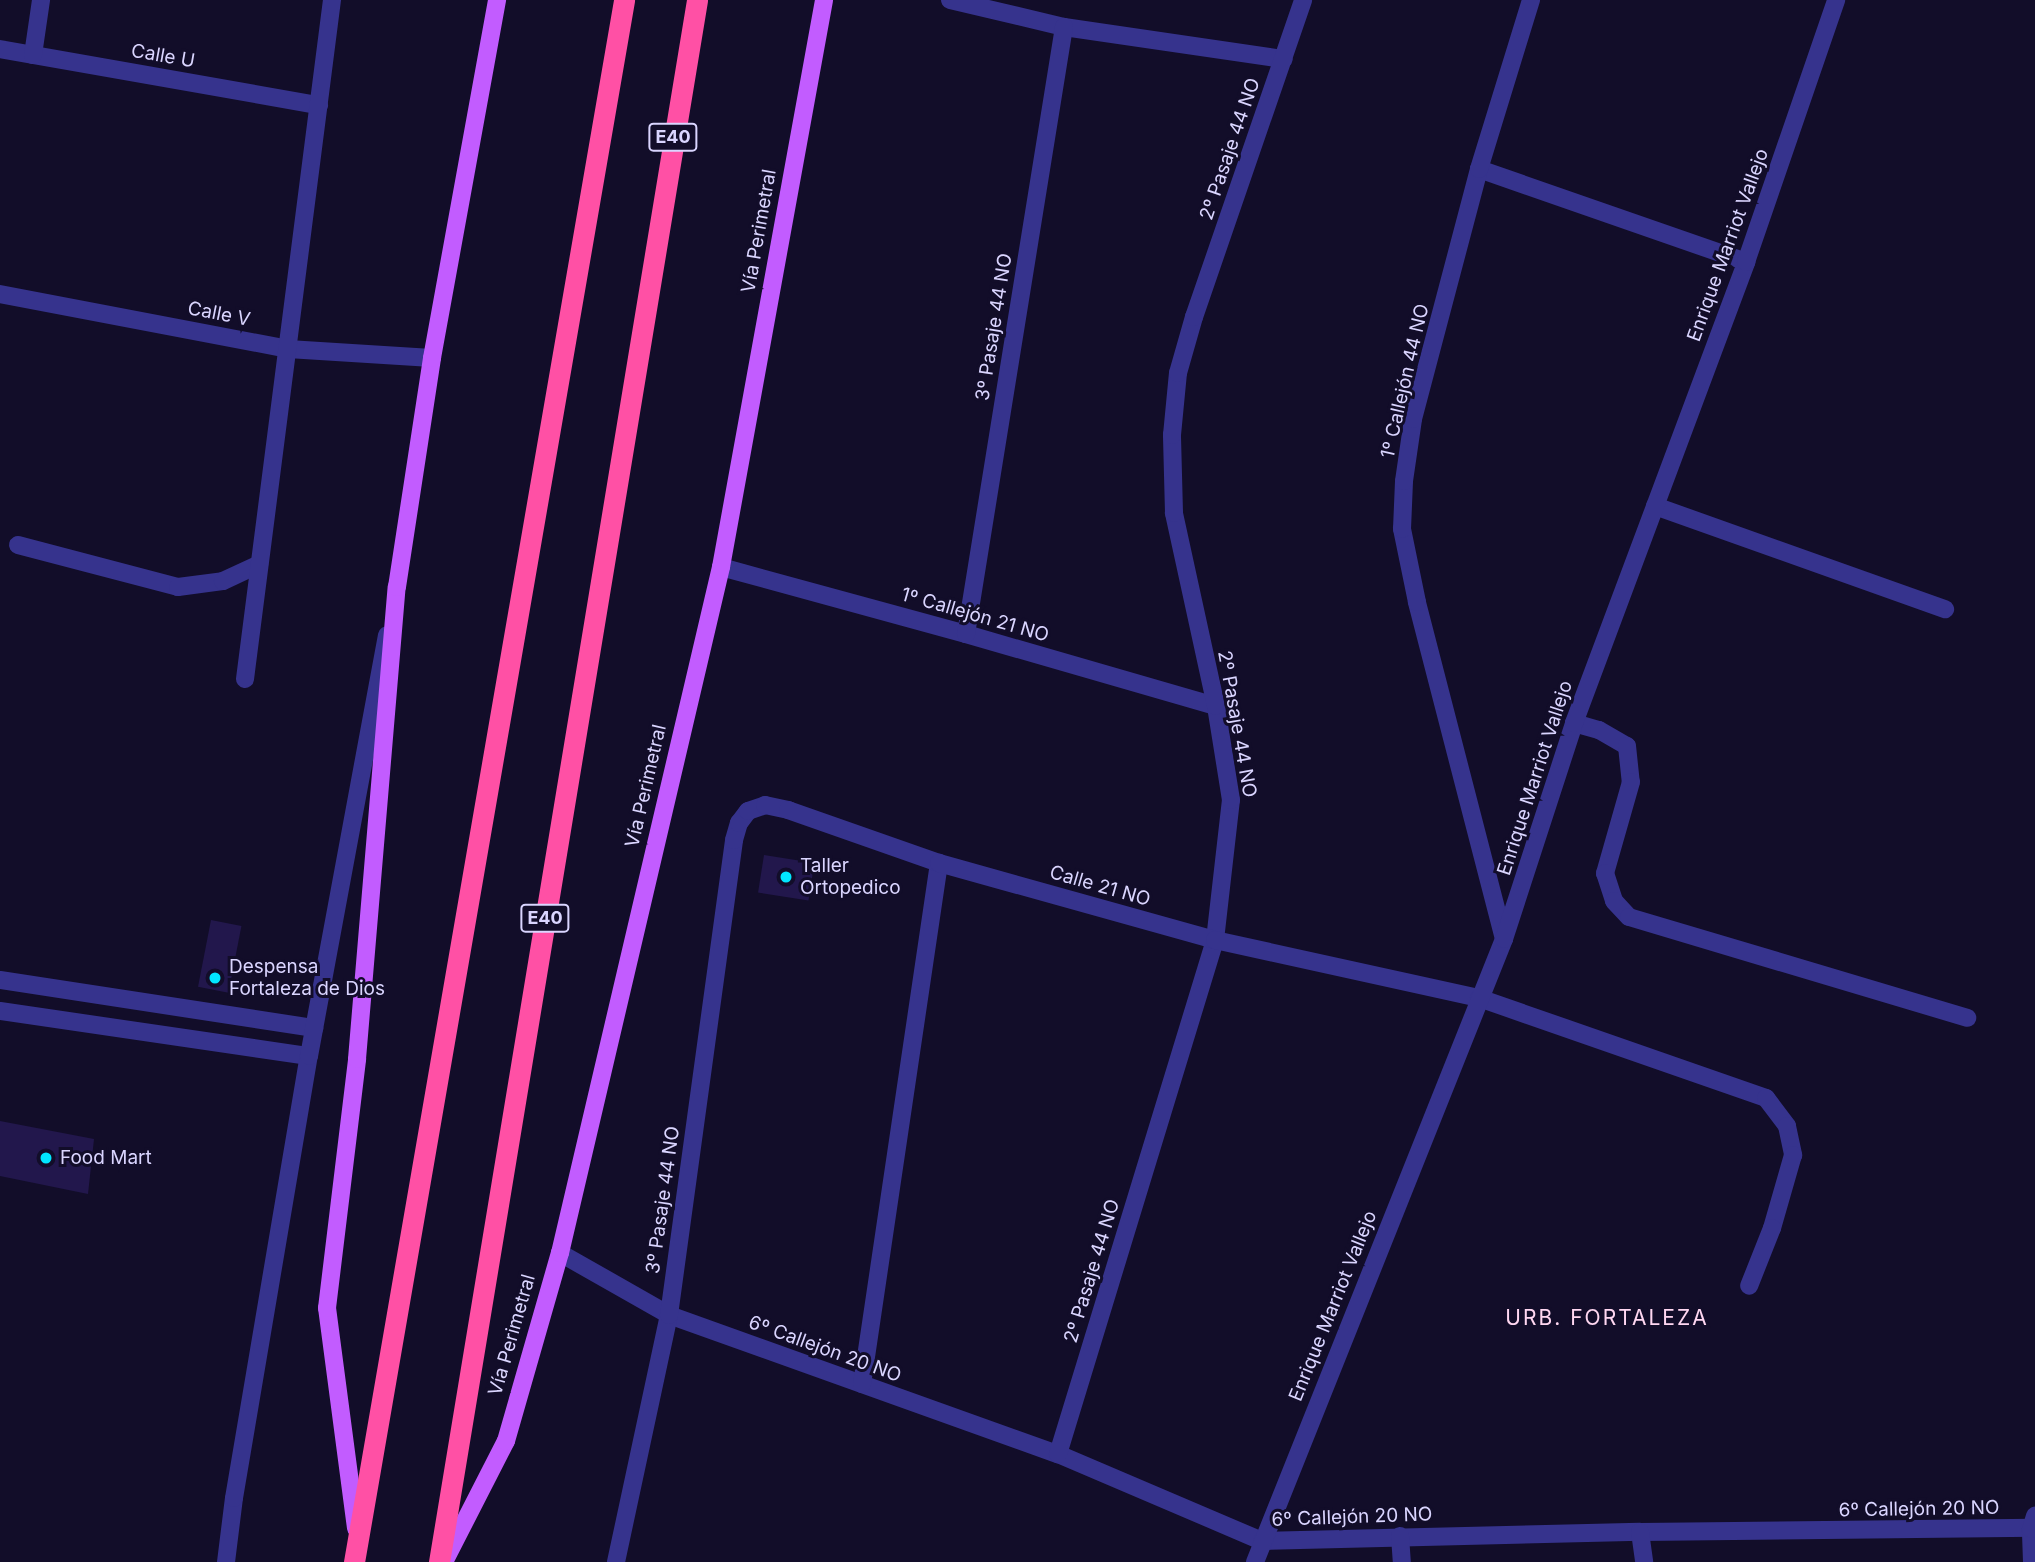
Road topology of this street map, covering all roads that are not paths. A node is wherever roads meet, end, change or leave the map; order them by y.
1 (41, 0) edge
2 (332, 0) edge
3 (497, 0) edge
4 (624, 0) edge
5 (697, 0) edge
6 (824, 0) edge
7 (950, 0) edge
8 (1303, 0) edge
9 (1531, 0) edge
10 (1836, 0) edge
11 (1064, 27) junction
12 (0, 49) edge
13 (33, 55) junction
14 (1284, 59) junction
15 (319, 105) junction
16 (1479, 169) junction
17 (1746, 262) junction
18 (0, 294) edge
19 (288, 349) junction
20 (432, 358) junction
21 (1655, 506) junction
22 (18, 545) dead end
23 (259, 564) junction
24 (721, 567) junction
25 (397, 587) junction
26 (1945, 609) dead end
27 (966, 634) junction
28 (246, 679) dead end
29 (1216, 706) junction
30 (1574, 723) junction
31 (734, 840) joint
32 (939, 863) junction
33 (1504, 939) junction
34 (1215, 940) junction
35 (0, 980) edge
36 (1479, 998) junction
37 (0, 1011) edge
38 (1967, 1018) dead end
39 (314, 1028) junction
40 (309, 1056) junction
41 (560, 1253) junction
42 (1749, 1286) dead end
43 (669, 1315) junction
44 (862, 1384) junction
45 (1058, 1454) junction
46 (2034, 1524) edge
47 (1640, 1532) junction
48 (1401, 1536) junction
49 (358, 1538) junction
50 (1262, 1541) junction
51 (226, 1562) edge
52 (354, 1562) edge
53 (442, 1562) edge
54 (616, 1562) edge
55 (1255, 1562) edge
56 (1402, 1562) edge
57 (1644, 1562) edge
58 (2032, 1562) edge

1 - 13 street
2 - 15 street
3 - 20 main road
4 - 49 highway
5 - 53 highway, Vía Perimetral / E40
6 - 24 main road, Vía Perimetral
7 - 11 street
8 - 14 street, 2º Pasaje 44 NO
9 - 16 street, 1º Callejón 44 NO
10 - 17 street, Enrique Marriot Vallejo
11 - 14 street
11 - 27 street, 3º Pasaje 44 NO
12 - 13 street, Calle U
13 - 15 street, Calle U
14 - 29 street, 2º Pasaje 44 NO
15 - 19 street
16 - 17 street
16 - 33 street, 1º Callejón 44 NO
17 - 21 street, Enrique Marriot Vallejo
18 - 19 street, Calle V
19 - 20 street, Calle V
19 - 23 street
20 - 25 main road
21 - 26 street
21 - 30 street, Enrique Marriot Vallejo
22 - 23 street
23 - 28 street
24 - 27 street, 1º Callejón 21 NO
24 - 41 main road, Vía Perimetral
25 - 39 street
25 - 49 main road
27 - 29 street, 1º Callejón 21 NO
29 - 34 street, 2º Pasaje 44 NO
30 - 33 street, Enrique Marriot Vallejo
30 - 38 street
31 - 32 street, Calle 21 NO
31 - 43 street, 3º Pasaje 44 NO
32 - 34 street, Calle 21 NO
32 - 44 street
33 - 36 street, Enrique Marriot Vallejo
34 - 36 street, Calle 21 NO
34 - 45 street, 2º Pasaje 44 NO
35 - 39 street
36 - 42 street, Calle 21 NO
36 - 50 street, Enrique Marriot Vallejo
37 - 40 street
39 - 40 street
40 - 51 street
41 - 43 street, 6º Callejón 20 NO
41 - 53 main road, Vía Perimetral
43 - 44 street, 6º Callejón 20 NO
43 - 54 street, 3º Pasaje 44 NO
44 - 45 street, 6º Callejón 20 NO
45 - 50 street, 6º Callejón 20 NO
46 - 47 street, 6º Callejón 20 NO
46 - 58 street
47 - 48 street, 6º Callejón 20 NO
47 - 57 street
48 - 50 street, 6º Callejón 20 NO
48 - 56 street
49 - 52 highway
50 - 55 street, Enrique Marriot Vallejo

